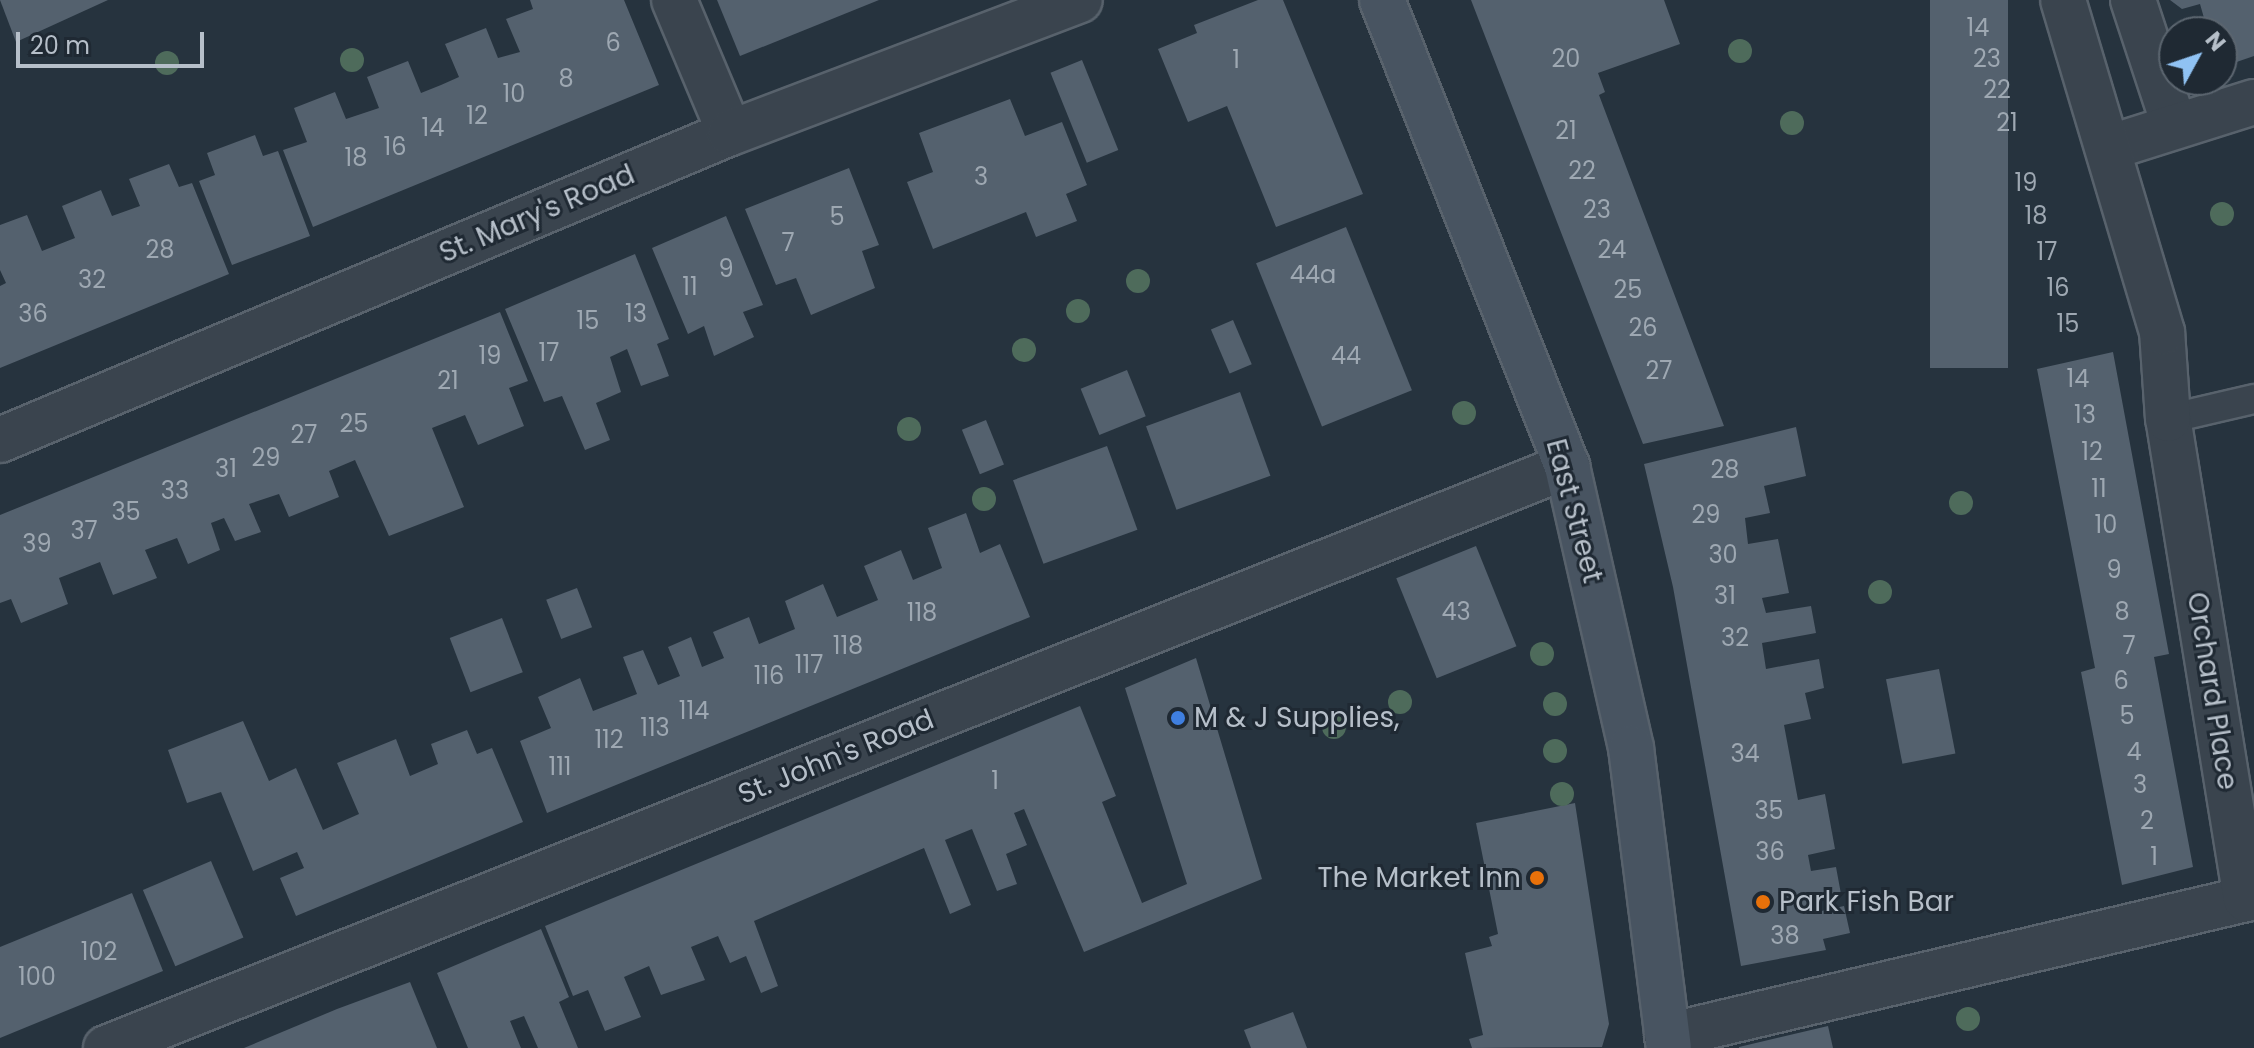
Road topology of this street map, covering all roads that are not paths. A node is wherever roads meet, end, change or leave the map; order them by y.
1 (674, 0) edge
2 (1080, 0) edge
3 (1382, 0) edge
4 (2063, 0) edge
5 (2133, 0) edge
6 (2254, 102) edge
7 (2174, 125) junction
8 (730, 133) junction
9 (2108, 148) junction
10 (2254, 399) edge
11 (2168, 419) junction
12 (0, 440) edge
13 (1567, 466) junction
14 (2250, 899) edge
15 (1668, 1042) edge
16 (106, 1048) edge

1 - 8 street
2 - 8 street, St. Mary's Road
3 - 13 main road, East Street
4 - 9 street, Orchard Place
5 - 7 street
6 - 7 street
7 - 9 street
8 - 12 street, St. Mary's Road
9 - 11 street, Orchard Place
10 - 11 lane
11 - 14 street, Orchard Place
13 - 15 main road, East Street
13 - 16 street, St. John's Road
14 - 15 street, Orchard Place

